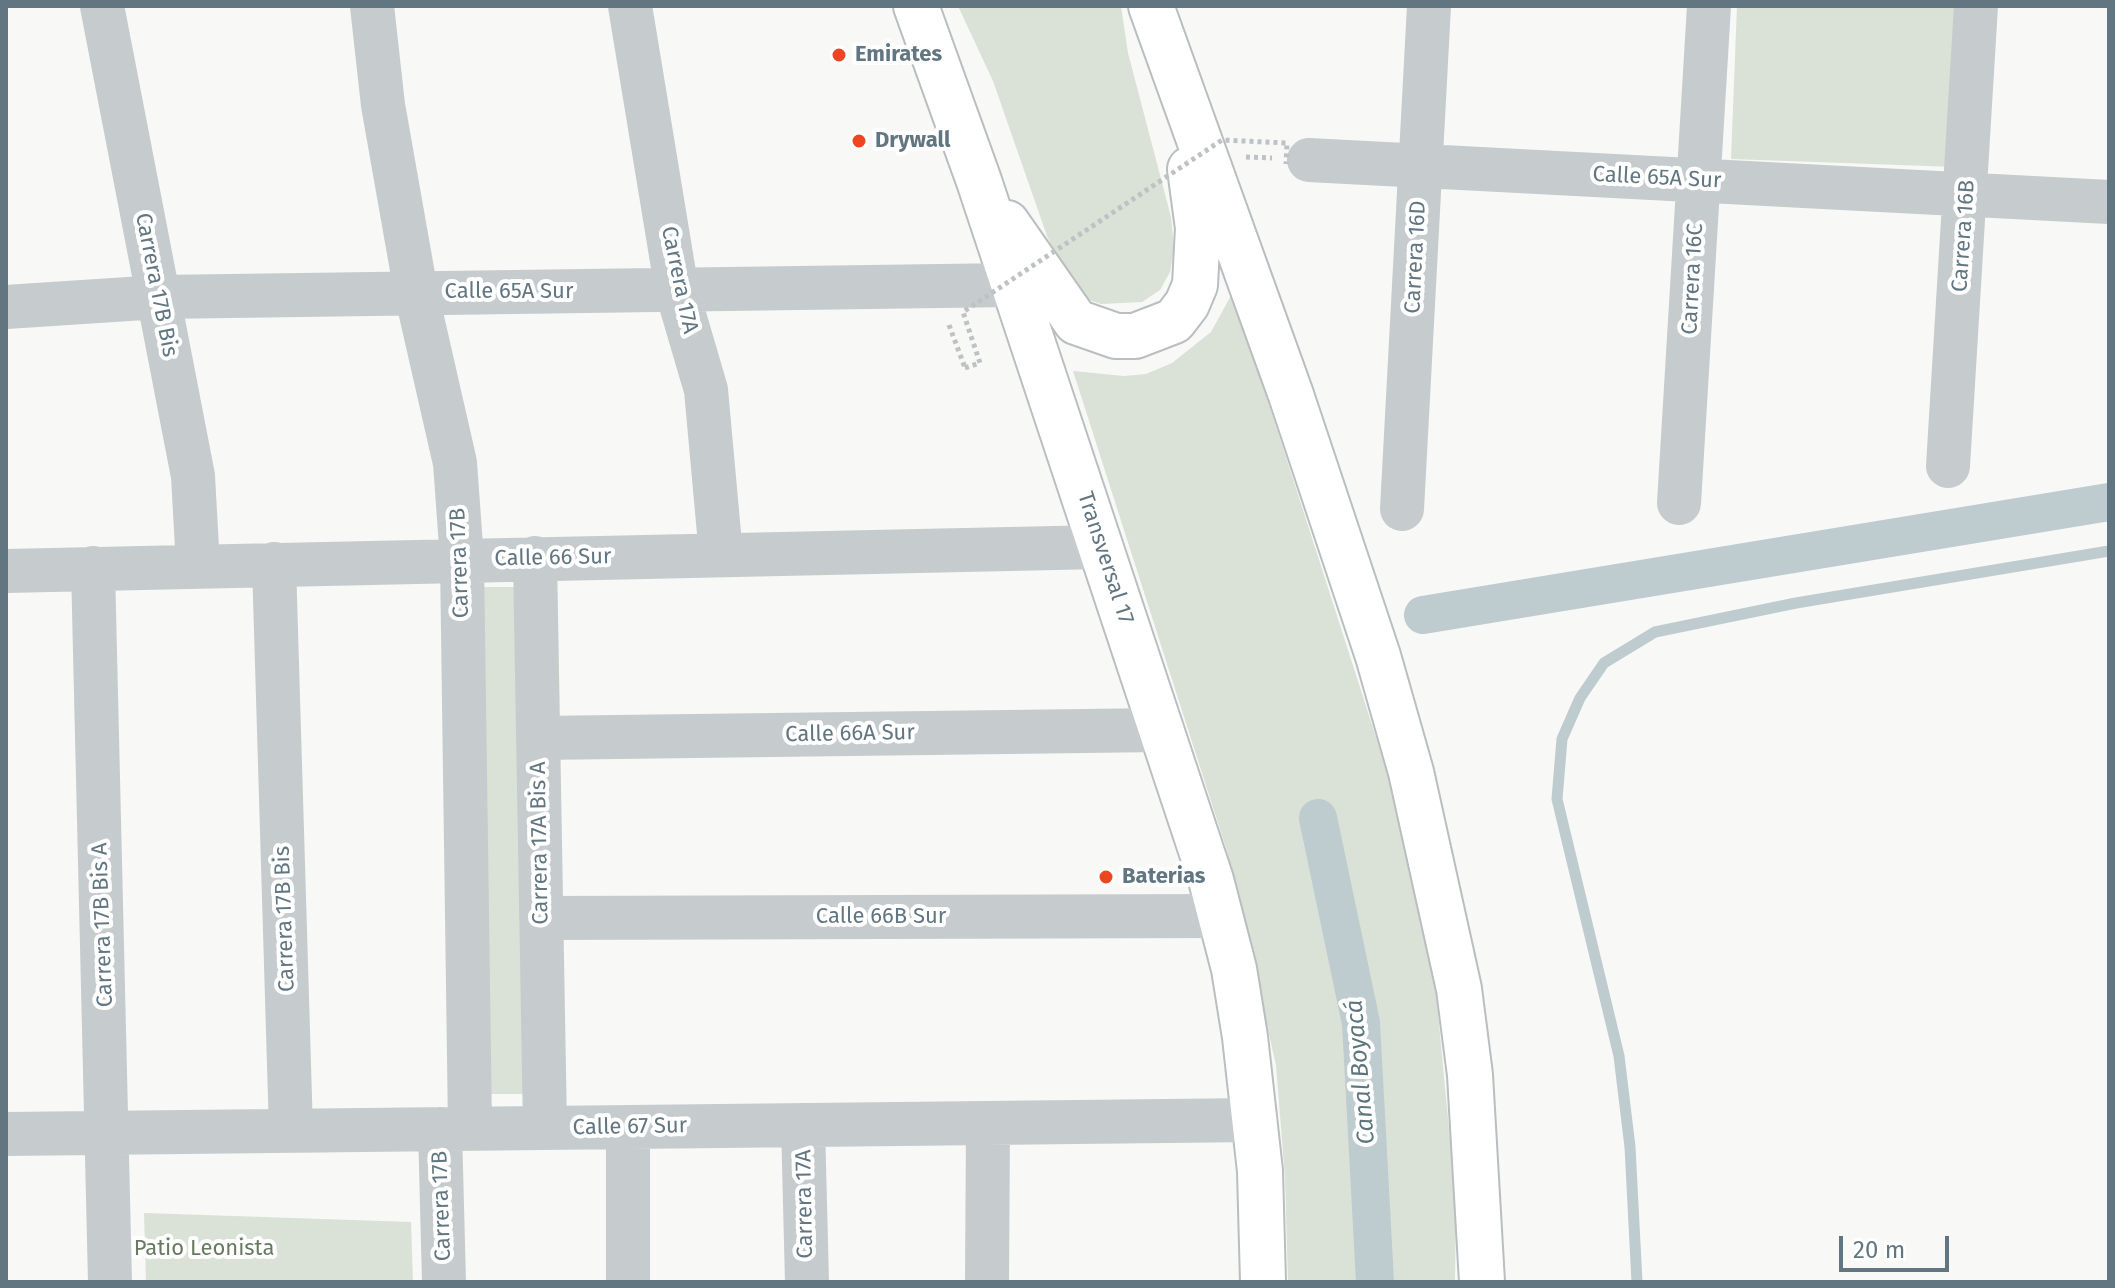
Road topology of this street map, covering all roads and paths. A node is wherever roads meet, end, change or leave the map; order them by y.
1 (102, 6) edge
2 (372, 6) edge
3 (630, 6) edge
4 (916, 6) edge
5 (1151, 6) edge
6 (1429, 6) edge
7 (1709, 6) edge
8 (1976, 6) edge
9 (1175, 72) junction
10 (1225, 157) junction
11 (1298, 162) junction
12 (1420, 165) junction
13 (979, 181) junction
14 (1698, 181) junction
15 (1967, 197) junction
16 (2109, 202) edge
17 (1012, 285) junction
18 (677, 291) junction
19 (416, 292) junction
20 (159, 297) junction
21 (6, 307) edge
22 (952, 331) dead end
23 (1948, 466) dead end
24 (1679, 503) dead end
25 (1402, 509) dead end
26 (1101, 547) junction
27 (721, 555) junction
28 (535, 558) junction
29 (462, 560) junction
30 (274, 564) junction
31 (198, 566) junction
32 (93, 568) junction
33 (6, 571) edge
34 (1162, 730) junction
35 (538, 738) junction
36 (1220, 916) junction
37 (541, 918) junction
38 (1255, 1120) junction
39 (988, 1124) junction
40 (803, 1125) junction
41 (628, 1127) junction
42 (545, 1128) junction
43 (455, 1129) junction
44 (291, 1131) junction
45 (109, 1133) junction
46 (6, 1134) edge
47 (110, 1282) edge
48 (444, 1282) edge
49 (628, 1282) edge
50 (807, 1282) edge
51 (987, 1282) edge
52 (1263, 1282) edge
53 (1482, 1282) edge

1 - 20 street, Carrera 17B Bis
2 - 19 street, Carrera 17B
3 - 18 street, Carrera 17A
4 - 13 highway, Transversal 17
5 - 9 highway
6 - 12 street, Carrera 16D
7 - 14 street, Carrera 16C
8 - 15 street, Carrera 16B
9 - 10 highway
9 - 13 highway
10 - 11 path
10 - 11 path
10 - 53 highway
11 - 12 street, Calle 65A Sur
11 - 22 path, bridge
12 - 14 street, Calle 65A Sur
12 - 25 street, Carrera 16D
13 - 17 highway, Transversal 17
14 - 15 street, Calle 65A Sur
14 - 24 street, Carrera 16C
15 - 16 street, Calle 65A Sur
15 - 23 street, Carrera 16B
17 - 18 street, Calle 65A Sur
17 - 26 highway, Transversal 17
18 - 19 street, Calle 65A Sur
18 - 27 street, Carrera 17A
19 - 20 street, Calle 65A Sur
19 - 29 street, Carrera 17B
20 - 21 street, Calle 65A Sur
20 - 31 street, Carrera 17B Bis
26 - 27 street, Calle 66 Sur
26 - 34 highway, Transversal 17
27 - 28 street, Calle 66 Sur
28 - 29 street, Calle 66 Sur
28 - 35 street, Carrera 17A Bis A
29 - 30 street, Calle 66 Sur
29 - 43 street, Carrera 17B
30 - 31 street, Calle 66 Sur
30 - 44 street, Carrera 17B Bis
31 - 32 street, Calle 66 Sur
32 - 33 street, Calle 66 Sur
32 - 45 street, Carrera 17B Bis A
34 - 35 street, Calle 66A Sur
34 - 36 highway, Transversal 17
35 - 37 street, Carrera 17A Bis A
36 - 37 street, Calle 66B Sur
36 - 38 highway, Transversal 17
37 - 42 street, Carrera 17A Bis A
38 - 39 street, Calle 67 Sur
38 - 52 highway, Transversal 17
39 - 40 street, Calle 67 Sur
39 - 51 street
40 - 41 street, Calle 67 Sur
40 - 50 street, Carrera 17A
41 - 42 street, Calle 67 Sur
41 - 49 street
42 - 43 street, Calle 67 Sur
43 - 44 street, Calle 67 Sur
43 - 48 street, Carrera 17B
44 - 45 street, Calle 67 Sur
45 - 46 street, Calle 67 Sur
45 - 47 street, Carrera 17B Bis A

